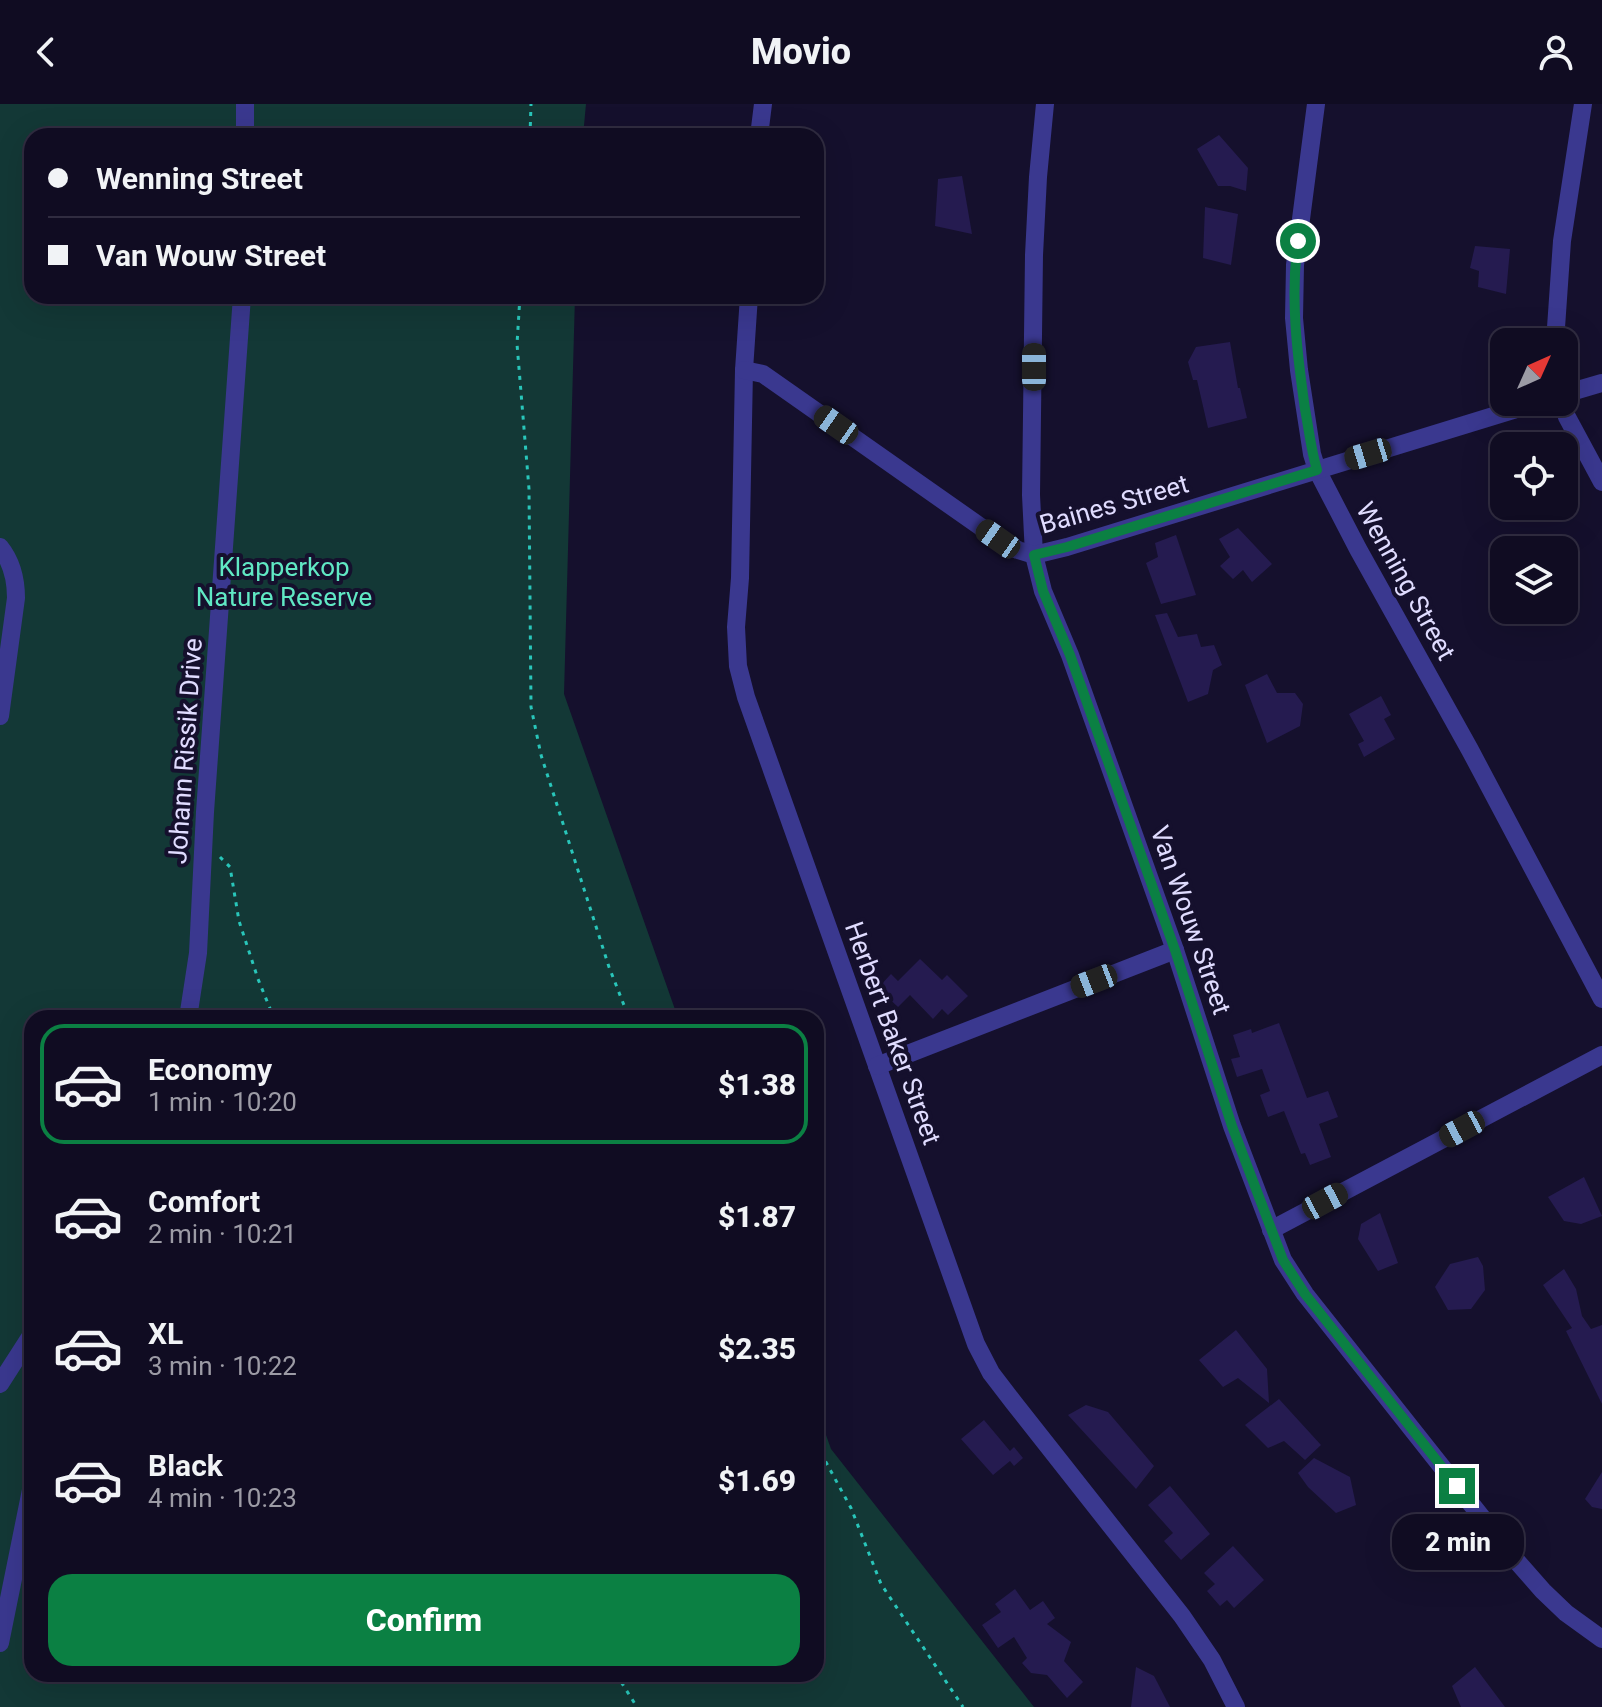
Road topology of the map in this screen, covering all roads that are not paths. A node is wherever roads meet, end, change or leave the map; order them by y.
1 (245, 104) edge
2 (763, 104) edge
3 (1045, 104) edge
4 (1316, 104) edge
5 (1583, 104) edge
6 (245, 128) edge
7 (760, 128) edge
8 (241, 304) edge
9 (748, 304) edge
10 (1556, 328) edge
11 (744, 370) junction
12 (1602, 383) edge
13 (1578, 390) edge
14 (1493, 416) edge
15 (1567, 416) edge
16 (1317, 470) junction
17 (1602, 482) edge
18 (0, 547) edge
19 (1034, 555) junction
20 (0, 716) edge
21 (1175, 950) junction
22 (1602, 999) edge
23 (189, 1010) edge
24 (1602, 1055) edge
25 (877, 1066) junction
26 (1271, 1230) junction
27 (24, 1346) edge
28 (0, 1384) edge
29 (24, 1524) edge
30 (1602, 1639) edge
31 (0, 1643) edge
32 (1236, 1707) edge

1 - 6 street
2 - 7 street
3 - 19 street, Van Wouw Street
4 - 16 street, Wenning Street
5 - 10 street
8 - 23 street, Johann Rissik Drive
9 - 11 street, Herbert Baker Street
11 - 19 street, Baines Street
11 - 25 street, Herbert Baker Street
12 - 13 street
14 - 16 street, Baines Street
15 - 17 street
16 - 19 street, Baines Street
16 - 22 street, Wenning Street
18 - 20 street
19 - 21 street, Van Wouw Street
21 - 25 street
21 - 26 street, Van Wouw Street
24 - 26 street
25 - 32 street, Herbert Baker Street
26 - 30 street, Van Wouw Street
27 - 28 street
29 - 31 street

